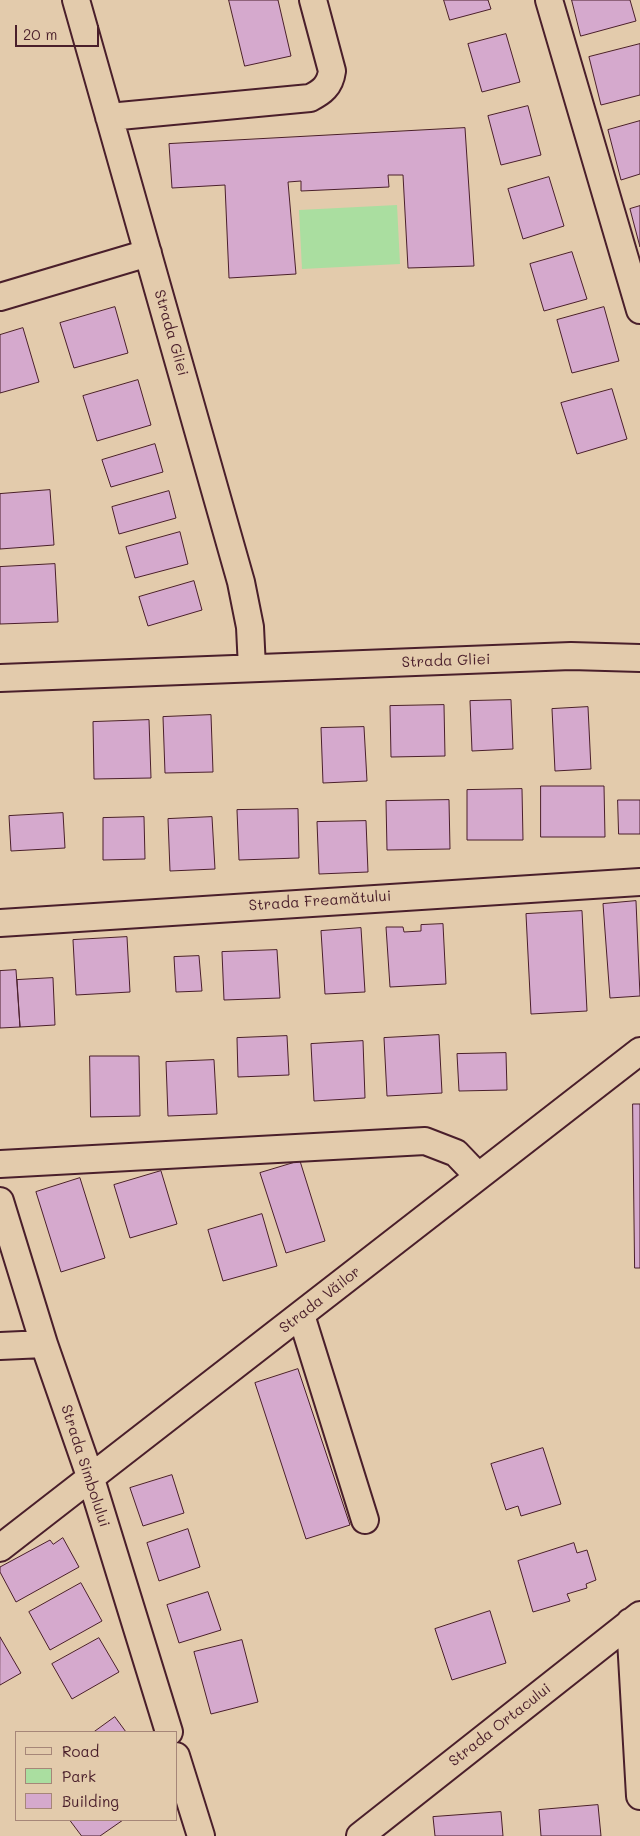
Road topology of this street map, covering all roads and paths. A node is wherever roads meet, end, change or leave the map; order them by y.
1 (76, 0) edge
2 (312, 0) edge
3 (549, 0) edge
4 (109, 117) junction
5 (148, 253) junction
6 (0, 297) edge
7 (640, 310) edge
8 (640, 658) edge
9 (252, 668) junction
10 (0, 678) edge
11 (640, 882) edge
12 (0, 923) edge
13 (640, 1051) edge
14 (0, 1164) edge
15 (478, 1176) junction
16 (0, 1200) edge
17 (300, 1315) junction
18 (44, 1344) junction
19 (0, 1346) edge
20 (91, 1479) junction
21 (365, 1520) dead end
22 (0, 1548) edge
23 (635, 1619) edge
24 (169, 1731) edge
25 (178, 1762) edge
26 (640, 1796) edge
27 (201, 1836) edge
28 (360, 1836) edge

1 - 4 street, Strada Gliei
2 - 4 street
3 - 7 street
4 - 5 street, Strada Gliei
5 - 6 street
5 - 9 street, Strada Gliei
8 - 9 street, Strada Gliei
9 - 10 street, Strada Gliei
11 - 12 street, Strada Freamătului
13 - 15 street, Strada Văilor
14 - 15 street
15 - 17 street, Strada Văilor
16 - 18 street, Strada Simbolului
17 - 20 street, Strada Văilor
17 - 21 street
18 - 19 street
18 - 20 street, Strada Simbolului
20 - 22 street, Strada Văilor
20 - 24 street, Strada Simbolului
23 - 26 street
23 - 28 street, Strada Ortacului
25 - 27 street

